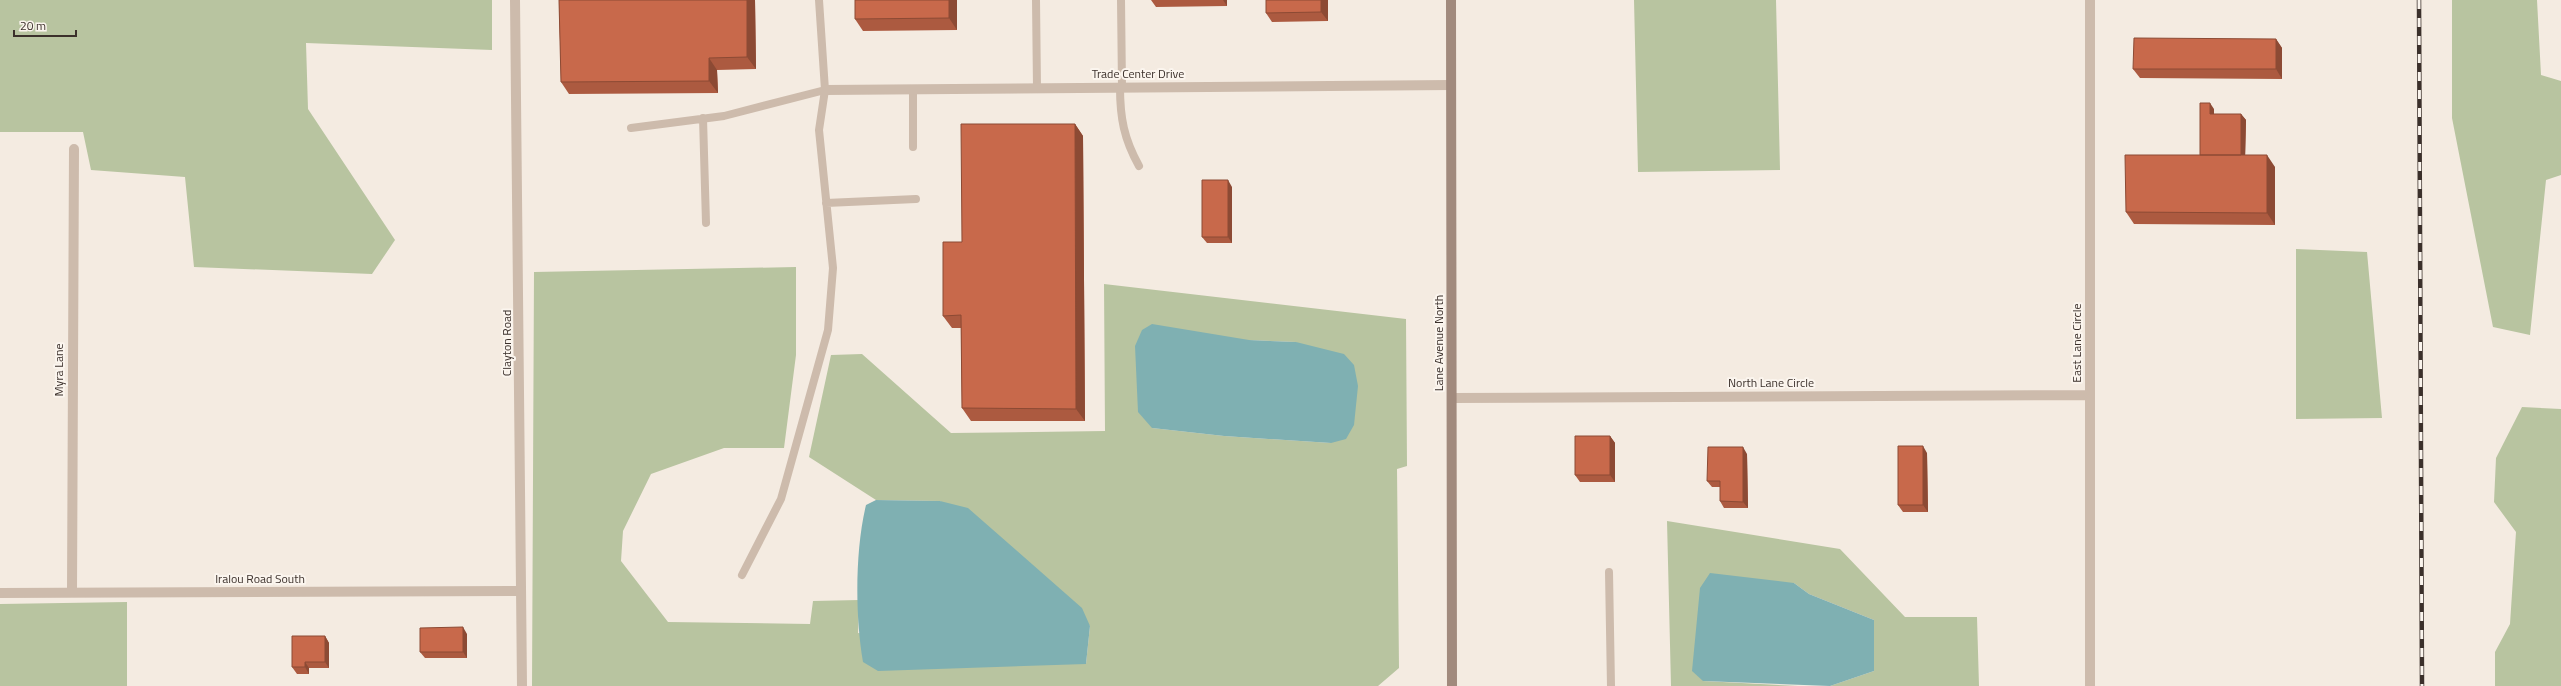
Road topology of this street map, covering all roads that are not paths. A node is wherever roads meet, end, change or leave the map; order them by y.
1 (515, 0) edge
2 (819, 0) edge
3 (1036, 0) edge
4 (1121, 0) edge
5 (1451, 0) edge
6 (2090, 0) edge
7 (1451, 85) junction
8 (1121, 87) junction
9 (1037, 88) junction
10 (913, 89) junction
11 (825, 90) junction
12 (703, 118) junction
13 (631, 128) dead end
14 (912, 147) dead end
15 (74, 149) dead end
16 (1139, 166) dead end
17 (916, 199) dead end
18 (826, 203) junction
19 (706, 223) dead end
20 (2090, 395) junction
21 (1452, 398) junction
22 (1609, 572) dead end
23 (742, 575) dead end
24 (521, 591) junction
25 (72, 592) junction
26 (0, 593) edge
27 (522, 686) edge
28 (1452, 686) edge
29 (1611, 686) edge
30 (2090, 686) edge

1 - 24 street, Clayton Road
2 - 11 lane
3 - 9 lane
4 - 8 lane
5 - 7 main road, Lane Avenue North
6 - 20 street, East Lane Circle
7 - 8 street, Trade Center Drive
7 - 21 main road, Lane Avenue North
8 - 9 street, Trade Center Drive
8 - 16 lane
9 - 10 street, Trade Center Drive
10 - 11 street, Trade Center Drive
10 - 14 lane
11 - 12 lane
11 - 18 lane
12 - 13 lane
12 - 19 lane
15 - 25 street, Myra Lane
17 - 18 lane
18 - 23 lane
20 - 21 street, North Lane Circle
20 - 30 street, East Lane Circle
21 - 28 main road, Lane Avenue North
22 - 29 lane
24 - 25 street, Iralou Road South
24 - 27 street, Clayton Road
25 - 26 street, Iralou Road South

